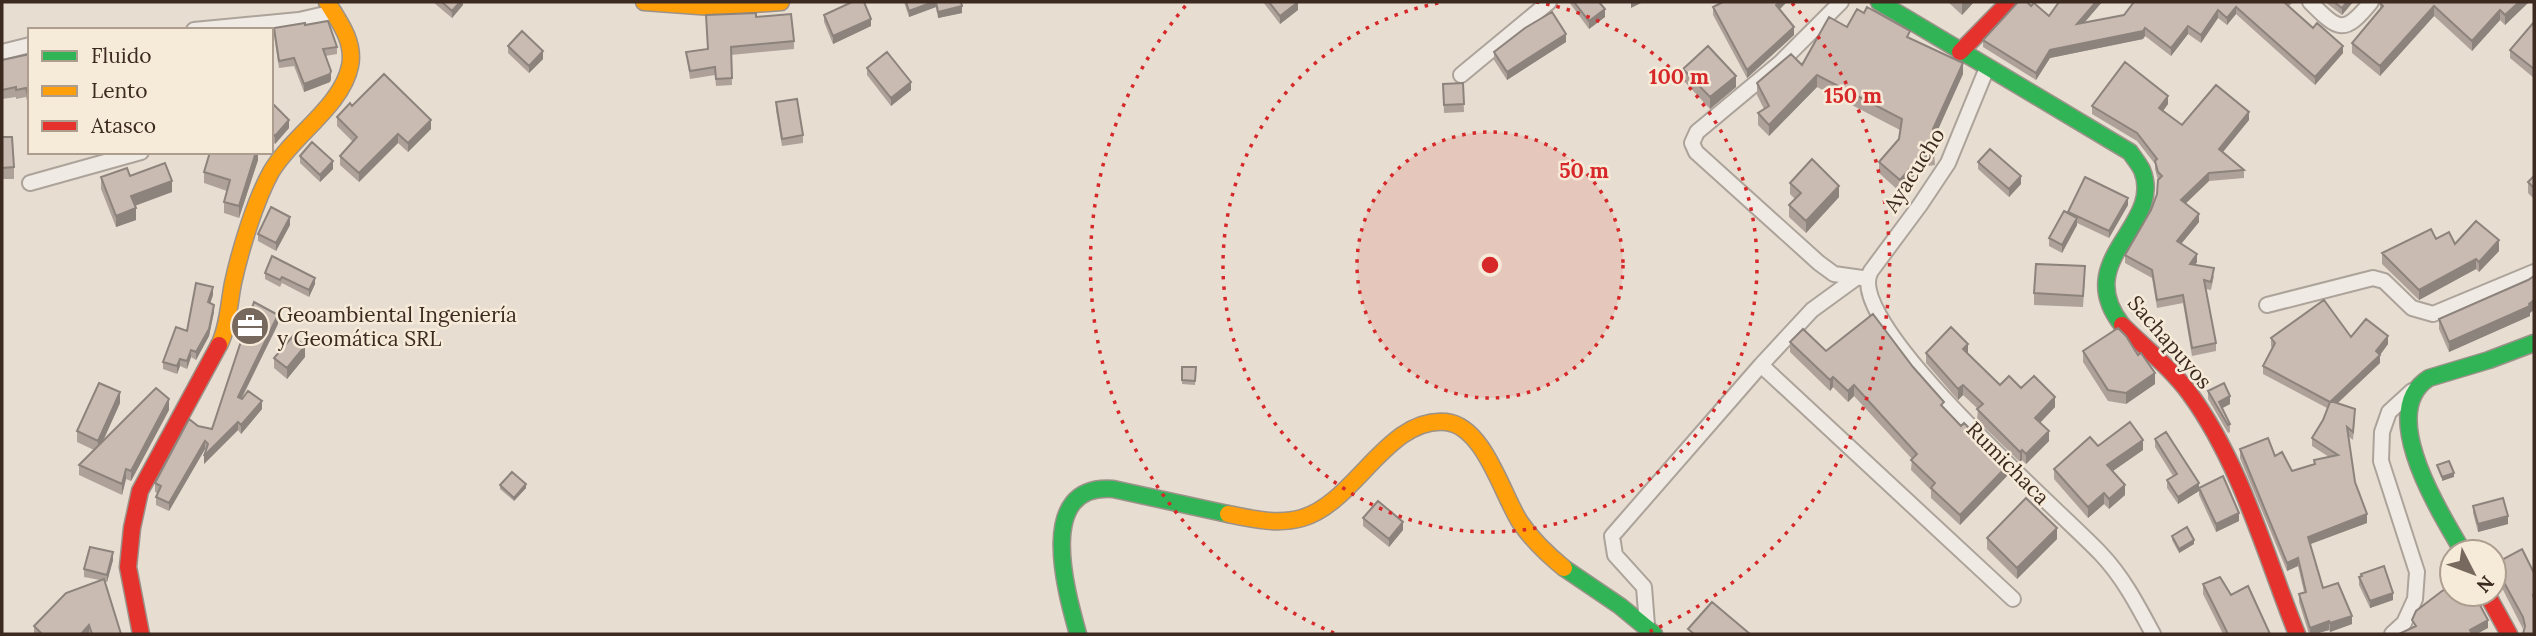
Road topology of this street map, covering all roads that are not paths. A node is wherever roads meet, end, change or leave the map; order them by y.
1 (644, 2) edge
2 (781, 2) edge
3 (1549, 2) edge
4 (1841, 2) edge
5 (1879, 2) edge
6 (2009, 2) edge
7 (2310, 2) edge
8 (2371, 2) edge
9 (330, 7) edge
10 (215, 28) edge
11 (28, 46) edge
12 (2, 52) edge
13 (1961, 52) junction
14 (1987, 68) junction
15 (1461, 75) dead end
16 (134, 154) edge
17 (274, 155) edge
18 (30, 183) dead end
19 (2534, 272) edge
20 (1863, 281) junction
21 (2267, 305) dead end
22 (2534, 343) edge
23 (1761, 365) junction
24 (2425, 380) junction
25 (2455, 538) edge
26 (2013, 599) dead end
27 (2495, 608) edge
28 (1650, 630) edge
29 (141, 634) edge
30 (1078, 634) edge
31 (2153, 634) edge
32 (2297, 634) edge
33 (2392, 634) edge
34 (2509, 634) edge

1 - 2 main road
3 - 15 street
4 - 20 street
5 - 13 main road, Sachapuyos
6 - 13 main road
7 - 8 street
9 - 10 street
9 - 17 main road
11 - 12 street
13 - 14 main road, Sachapuyos
14 - 20 street, Ayacucho
14 - 32 main road, Sachapuyos
16 - 18 street
17 - 29 main road
19 - 21 street
20 - 23 street, Ayacucho
20 - 31 street, Rumichaca
22 - 24 main road
23 - 26 street
23 - 28 street, Ayacucho
24 - 25 main road
24 - 33 street
27 - 34 main road
28 - 30 main road

